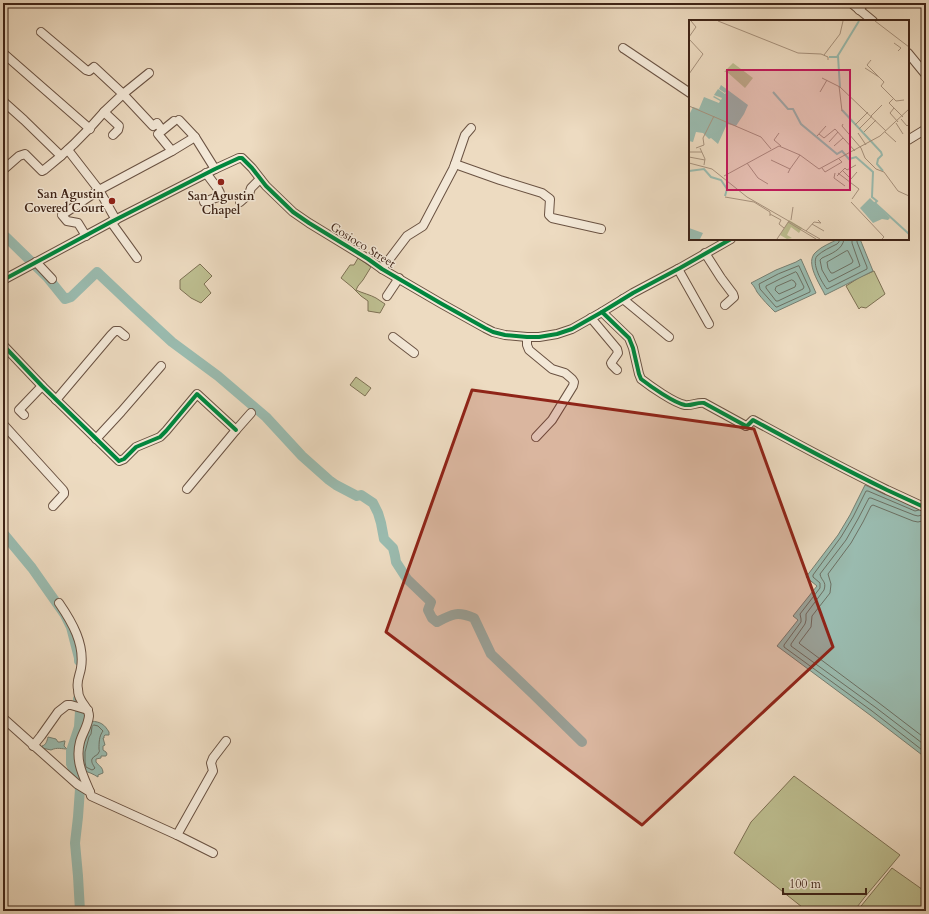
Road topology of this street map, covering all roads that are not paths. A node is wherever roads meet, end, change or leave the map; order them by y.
1 (851, 3) edge
2 (862, 6) edge
3 (872, 20) edge
4 (41, 32) dead end
5 (623, 48) dead end
6 (3, 53) edge
7 (909, 54) edge
8 (148, 73) dead end
9 (926, 75) edge
10 (689, 92) edge
11 (122, 94) junction
12 (3, 100) edge
13 (104, 112) junction
14 (471, 128) dead end
15 (90, 129) junction
16 (926, 129) edge
17 (162, 130) junction
18 (113, 135) dead end
19 (195, 137) junction
20 (909, 139) edge
21 (68, 150) junction
22 (172, 151) junction
23 (61, 156) junction
24 (455, 164) junction
25 (215, 169) junction
26 (3, 170) edge
27 (206, 173) junction
28 (260, 178) junction
29 (99, 190) junction
30 (204, 202) dead end
31 (240, 202) dead end
32 (114, 221) junction
33 (601, 229) dead end
34 (86, 236) junction
35 (729, 240) edge
36 (705, 253) junction
37 (137, 258) dead end
38 (34, 263) junction
39 (382, 269) junction
40 (678, 269) junction
41 (399, 278) junction
42 (52, 279) dead end
43 (3, 280) edge
44 (387, 296) dead end
45 (623, 299) junction
46 (725, 305) dead end
47 (602, 312) junction
48 (591, 318) junction
49 (709, 324) dead end
50 (126, 336) dead end
51 (394, 337) dead end
52 (526, 337) junction
53 (669, 337) dead end
54 (3, 345) edge
55 (414, 353) dead end
56 (161, 366) dead end
57 (616, 370) dead end
58 (42, 386) junction
59 (56, 400) junction
60 (251, 413) dead end
61 (24, 415) dead end
62 (3, 424) edge
63 (236, 430) junction
64 (536, 437) dead end
65 (96, 439) junction
66 (187, 489) dead end
67 (53, 506) dead end
68 (926, 508) edge
69 (59, 603) dead end
70 (81, 708) junction
71 (3, 718) edge
72 (226, 741) dead end
73 (33, 746) junction
74 (88, 791) junction
75 (177, 835) junction
76 (213, 853) dead end

1 - 2 street
2 - 3 street
4 - 11 street
5 - 10 street
6 - 15 street
7 - 9 street
8 - 11 street
11 - 13 street
11 - 17 street
12 - 23 street
13 - 15 street
13 - 18 street
14 - 24 street
15 - 21 street
16 - 20 street
17 - 19 street
17 - 22 street
19 - 22 street
19 - 25 street
21 - 23 street
21 - 29 street
22 - 29 street
23 - 26 street
24 - 33 street
24 - 39 street
25 - 27 street, Gosioco Street
25 - 28 street, Gosioco Street
27 - 30 street
27 - 32 street, Gosioco Street
28 - 31 street
28 - 39 street, Gosioco Street
29 - 32 street
29 - 34 street
32 - 34 street, Gosioco Street
32 - 37 street
34 - 38 street, Gosioco Street
35 - 36 street, Gosioco Street
36 - 40 street, Gosioco Street
36 - 46 street
38 - 42 street
38 - 43 street, Gosioco Street
39 - 41 street, Gosioco Street
40 - 45 street, Gosioco Street
40 - 49 street
41 - 44 street
41 - 52 street, Gosioco Street
45 - 47 street, Gosioco Street
45 - 53 street
47 - 48 street, Gosioco Street
47 - 68 street
48 - 52 street, Gosioco Street
48 - 57 street
50 - 59 street
51 - 55 street
52 - 64 street
54 - 58 street
56 - 65 street
58 - 59 street
58 - 61 street
59 - 65 street
60 - 63 street
62 - 67 street
63 - 65 street
63 - 66 street
69 - 70 street
70 - 73 street
70 - 74 street
71 - 73 street
72 - 75 street
73 - 74 street
74 - 75 street
75 - 76 street

